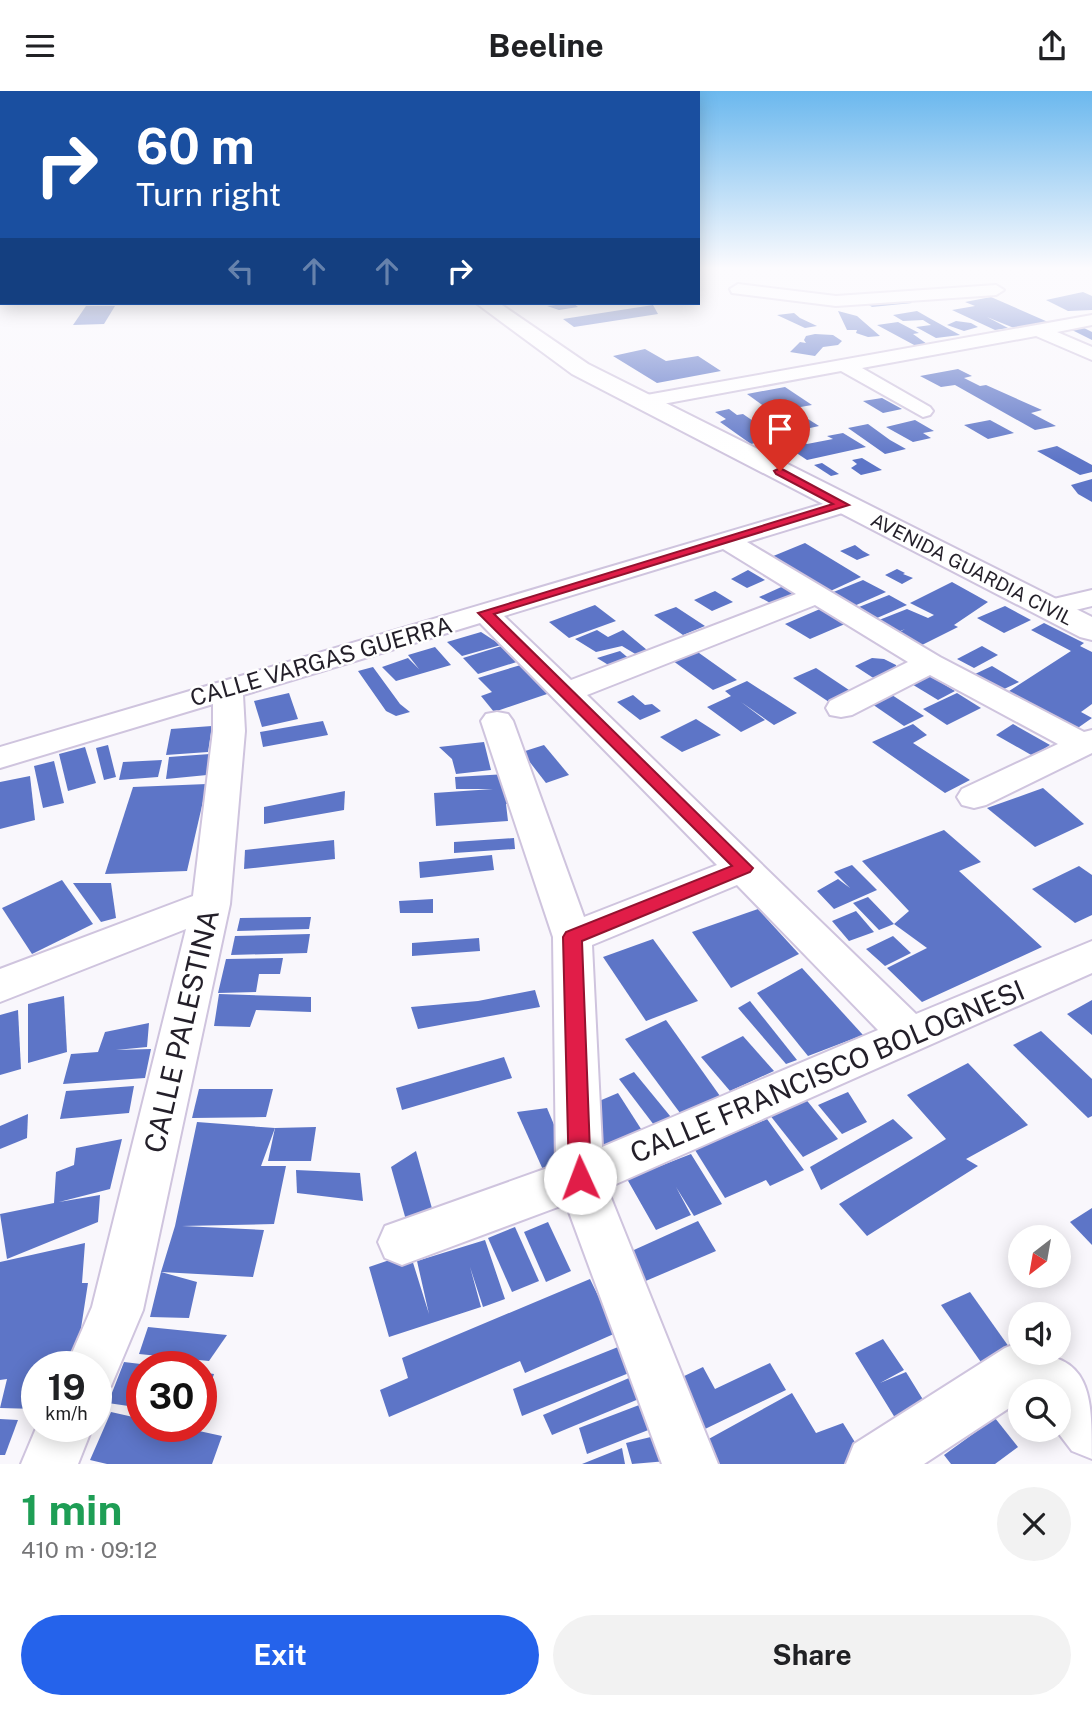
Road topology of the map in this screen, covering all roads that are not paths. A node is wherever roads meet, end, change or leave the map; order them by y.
1 (527, 332) edge
2 (1034, 332) edge
3 (1042, 332) edge
4 (1092, 354) edge
5 (844, 365) junction
6 (641, 402) junction
7 (923, 411) dead end
8 (843, 505) junction
9 (726, 540) junction
10 (817, 595) junction
11 (1092, 597) edge
12 (1051, 608) junction
13 (485, 613) junction
14 (1092, 630) edge
15 (930, 663) junction
16 (228, 687) junction
17 (568, 692) junction
18 (841, 708) dead end
19 (497, 720) dead end
20 (1087, 742) edge
21 (0, 758) edge
22 (974, 797) dead end
23 (744, 868) junction
24 (211, 904) junction
25 (572, 937) junction
26 (1092, 956) edge
27 (0, 986) edge
28 (911, 1036) junction
29 (580, 1178) junction
30 (402, 1242) dead end
31 (99, 1351) edge
32 (1092, 1431) edge
33 (58, 1442) edge
34 (49, 1464) edge
35 (690, 1464) edge
36 (874, 1464) edge

1 - 6 main road, AVENIDA GUARDIA CIVIL
2 - 5 street
3 - 4 street
5 - 6 street
5 - 7 street
6 - 8 main road, AVENIDA GUARDIA CIVIL
8 - 9 street, CALLE VARGAS GUERRA
8 - 12 main road, AVENIDA GUARDIA CIVIL
9 - 10 street
9 - 13 street, CALLE VARGAS GUERRA
10 - 15 street
10 - 17 lane
11 - 12 street
12 - 14 main road, AVENIDA GUARDIA CIVIL
13 - 16 street, CALLE VARGAS GUERRA
13 - 17 street
15 - 18 street
15 - 20 street
16 - 21 street, CALLE VARGAS GUERRA
16 - 24 street, CALLE PALESTINA
17 - 23 street
19 - 25 street
20 - 22 street
23 - 25 street
23 - 28 street
24 - 27 street
24 - 31 street, CALLE PALESTINA
25 - 29 street
26 - 28 street, CALLE FRANCISCO BOLOGNESI
28 - 29 street, CALLE FRANCISCO BOLOGNESI
29 - 30 street, CALLE FRANCISCO BOLOGNESI
29 - 35 street
32 - 36 street
33 - 34 street

